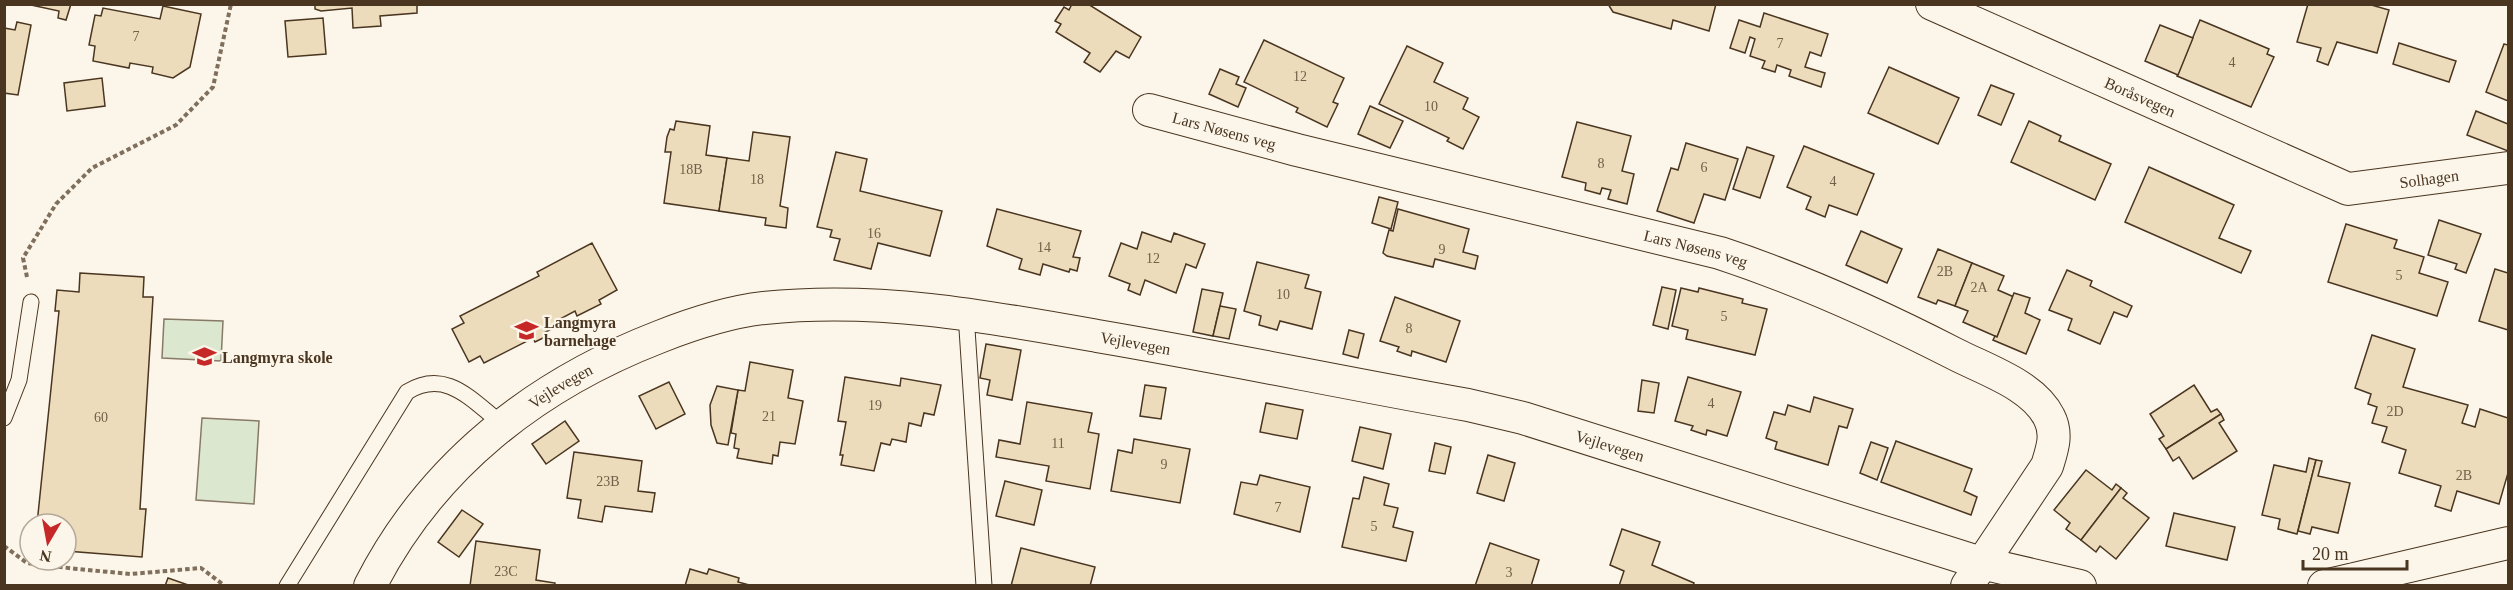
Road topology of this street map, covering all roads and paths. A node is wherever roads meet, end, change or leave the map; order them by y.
1 (231, 4) edge
2 (1932, 4) edge
3 (1149, 110) dead end
4 (2508, 168) edge
5 (2348, 189) joint
6 (32, 302) joint
7 (966, 314) junction
8 (4, 418) edge
9 (501, 423) junction
10 (2508, 543) edge
11 (4, 546) edge
12 (1974, 574) edge
13 (225, 585) edge
14 (287, 585) edge
15 (370, 585) edge
16 (984, 585) edge
17 (2079, 585) edge
18 (2324, 585) edge

1 - 6 path
2 - 5 street, Boråsvegen
3 - 12 street, Lars Nøsens veg
4 - 5 street, Solhagen
6 - 8 lane
7 - 9 street, Vejlevegen
7 - 12 street, Vejlevegen
7 - 16 lane
9 - 14 lane
9 - 15 street, Vejlevegen
10 - 18 street
11 - 13 path
12 - 17 street, Vejlevegen

